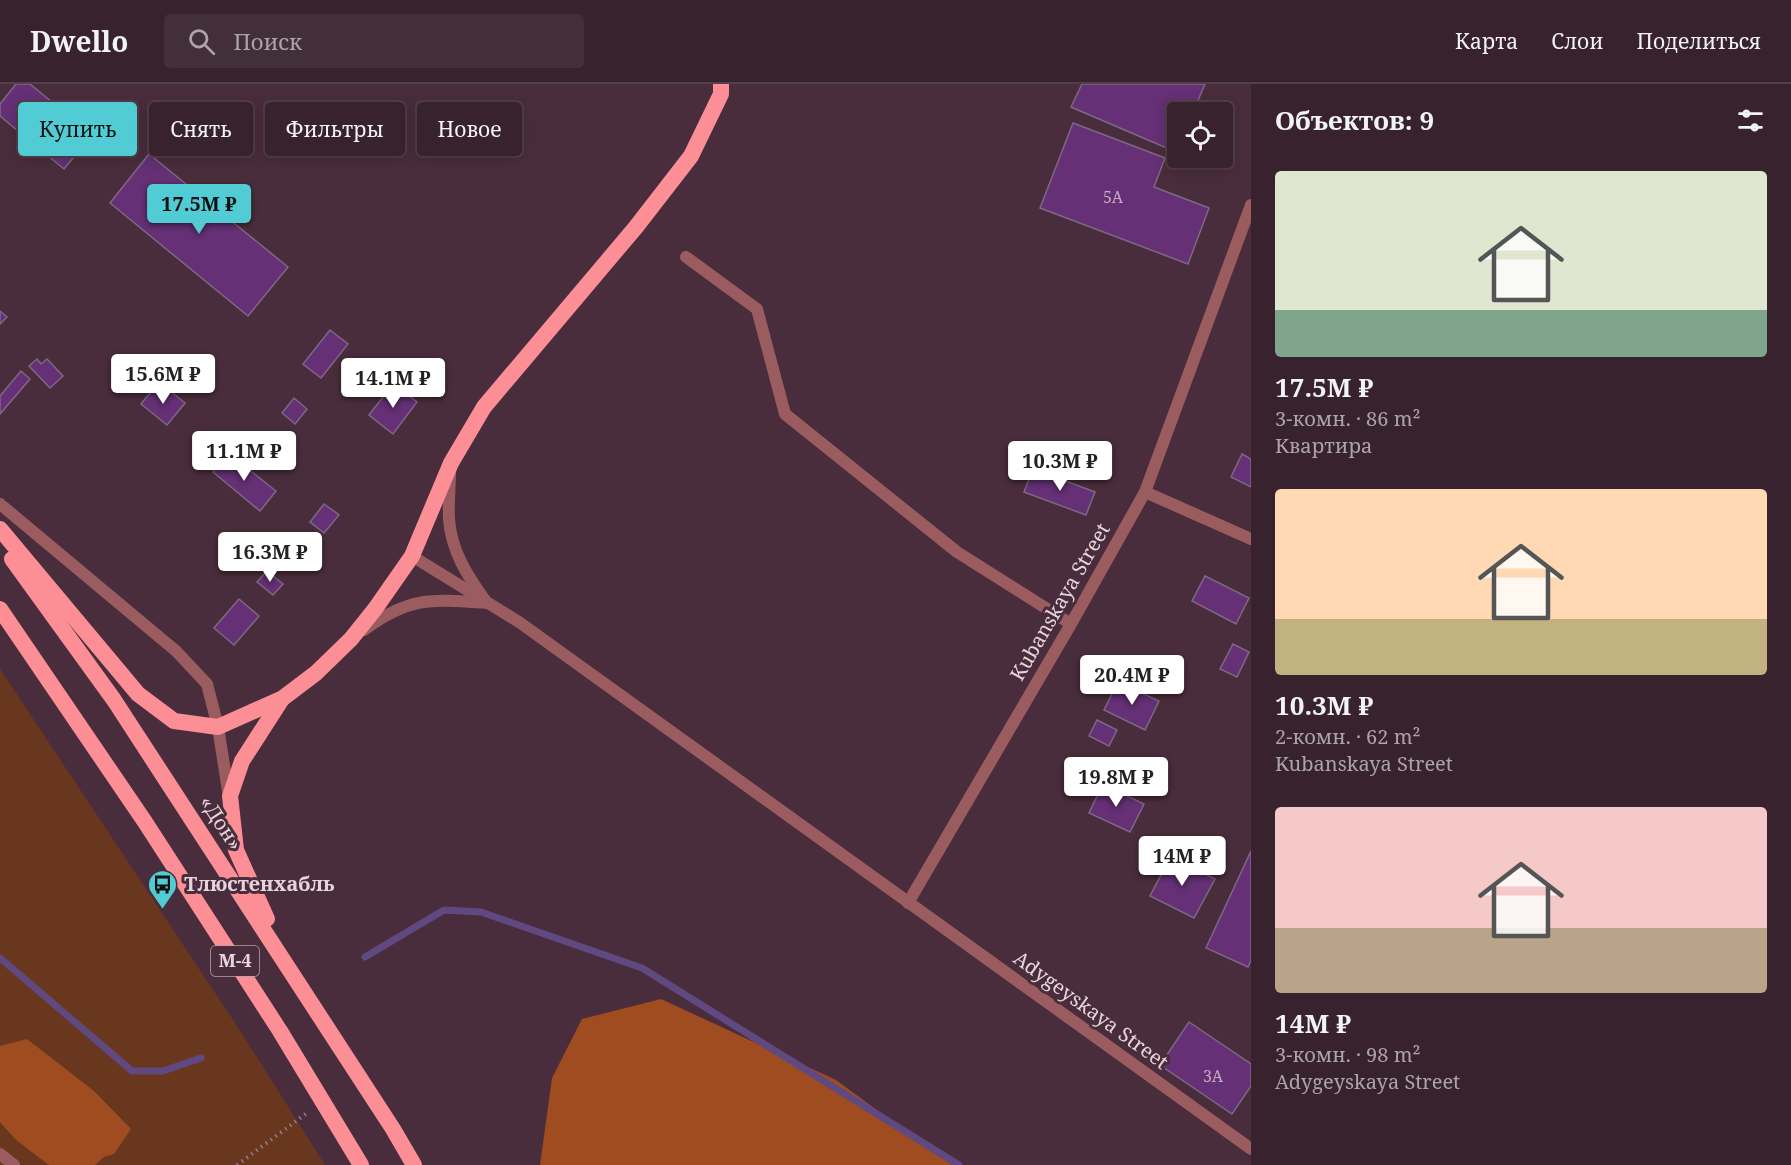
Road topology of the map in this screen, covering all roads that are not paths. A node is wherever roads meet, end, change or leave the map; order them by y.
1 (721, 84) edge
2 (1251, 205) edge
3 (686, 257) dead end
4 (451, 463) junction
5 (1145, 492) junction
6 (0, 504) edge
7 (0, 529) edge
8 (1251, 539) edge
9 (0, 543) edge
10 (412, 556) junction
11 (487, 603) junction
12 (0, 609) edge
13 (1071, 624) junction
14 (351, 639) junction
15 (283, 698) junction
16 (218, 727) junction
17 (235, 836) junction
18 (908, 903) junction
19 (289, 967) junction
20 (1251, 1149) edge
21 (0, 1154) edge
22 (14, 1165) edge
23 (362, 1165) edge
24 (414, 1165) edge

1 - 4 highway
2 - 5 street, Kubanskaya Street
3 - 13 street
4 - 10 highway
4 - 11 street
5 - 8 street
5 - 13 street, Kubanskaya Street
6 - 16 street
7 - 16 highway
9 - 19 highway, «Дон» / М-4
10 - 11 street, Adygeyskaya Street
10 - 14 highway
11 - 14 street
11 - 18 street, Adygeyskaya Street
12 - 23 highway, М-4
13 - 18 street, Kubanskaya Street
14 - 15 highway
15 - 16 highway
15 - 17 highway
16 - 17 street
17 - 19 highway
18 - 20 street, Adygeyskaya Street
19 - 24 highway, «Дон» / М-4
21 - 22 street

